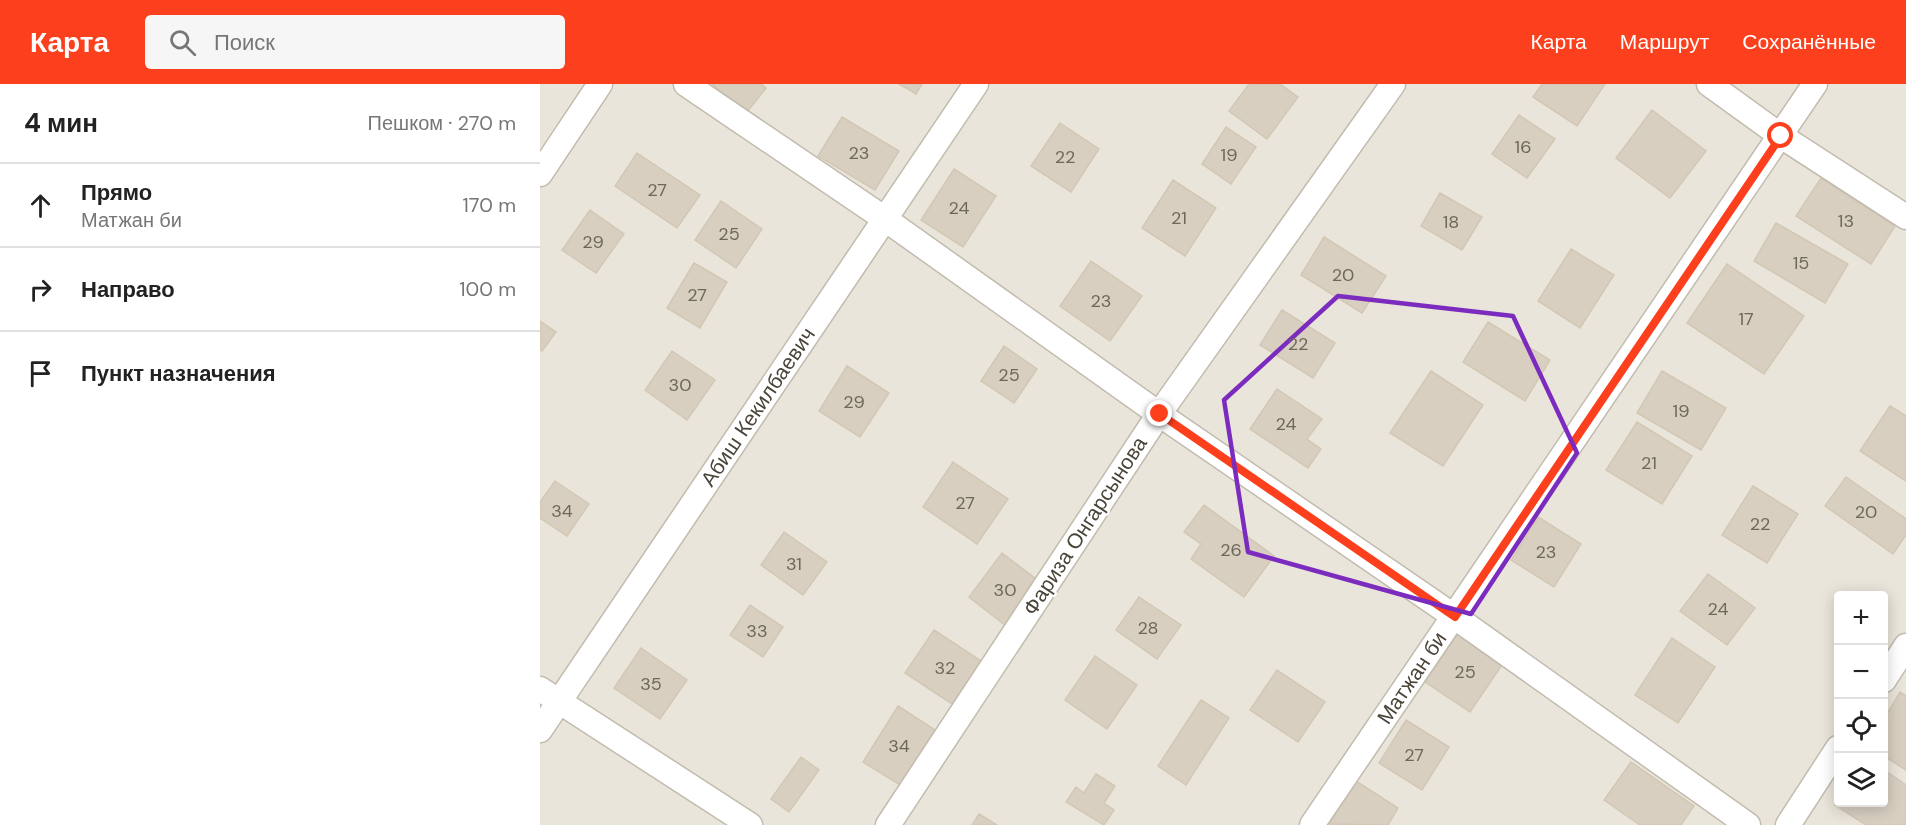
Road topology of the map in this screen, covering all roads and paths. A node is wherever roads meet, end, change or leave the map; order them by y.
1 (600, 84) edge
2 (686, 84) edge
3 (976, 84) edge
4 (1393, 84) edge
5 (1710, 84) edge
6 (1815, 84) edge
7 (1781, 136) junction
8 (540, 174) edge
9 (1906, 217) edge
10 (885, 219) junction
11 (1160, 414) junction
12 (1455, 617) junction
13 (1906, 646) edge
14 (1888, 674) edge
15 (550, 695) edge
16 (540, 730) edge
17 (1836, 753) edge
18 (750, 825) edge
19 (888, 825) edge
20 (1312, 825) edge
21 (1748, 825) edge
22 (1788, 825) edge

1 - 8 street
2 - 10 street
3 - 10 street, Абиш Кекилбаевич
4 - 11 street, Фариза Онгарсынова
5 - 7 street
6 - 7 street, Матжан би
7 - 9 street
7 - 12 street, Матжан би
10 - 11 street
10 - 15 street, Абиш Кекилбаевич
11 - 12 street
11 - 19 street, Фариза Онгарсынова
12 - 20 street, Матжан би
12 - 21 street
13 - 14 street
15 - 16 street, Абиш Кекилбаевич
15 - 18 street
17 - 22 street

